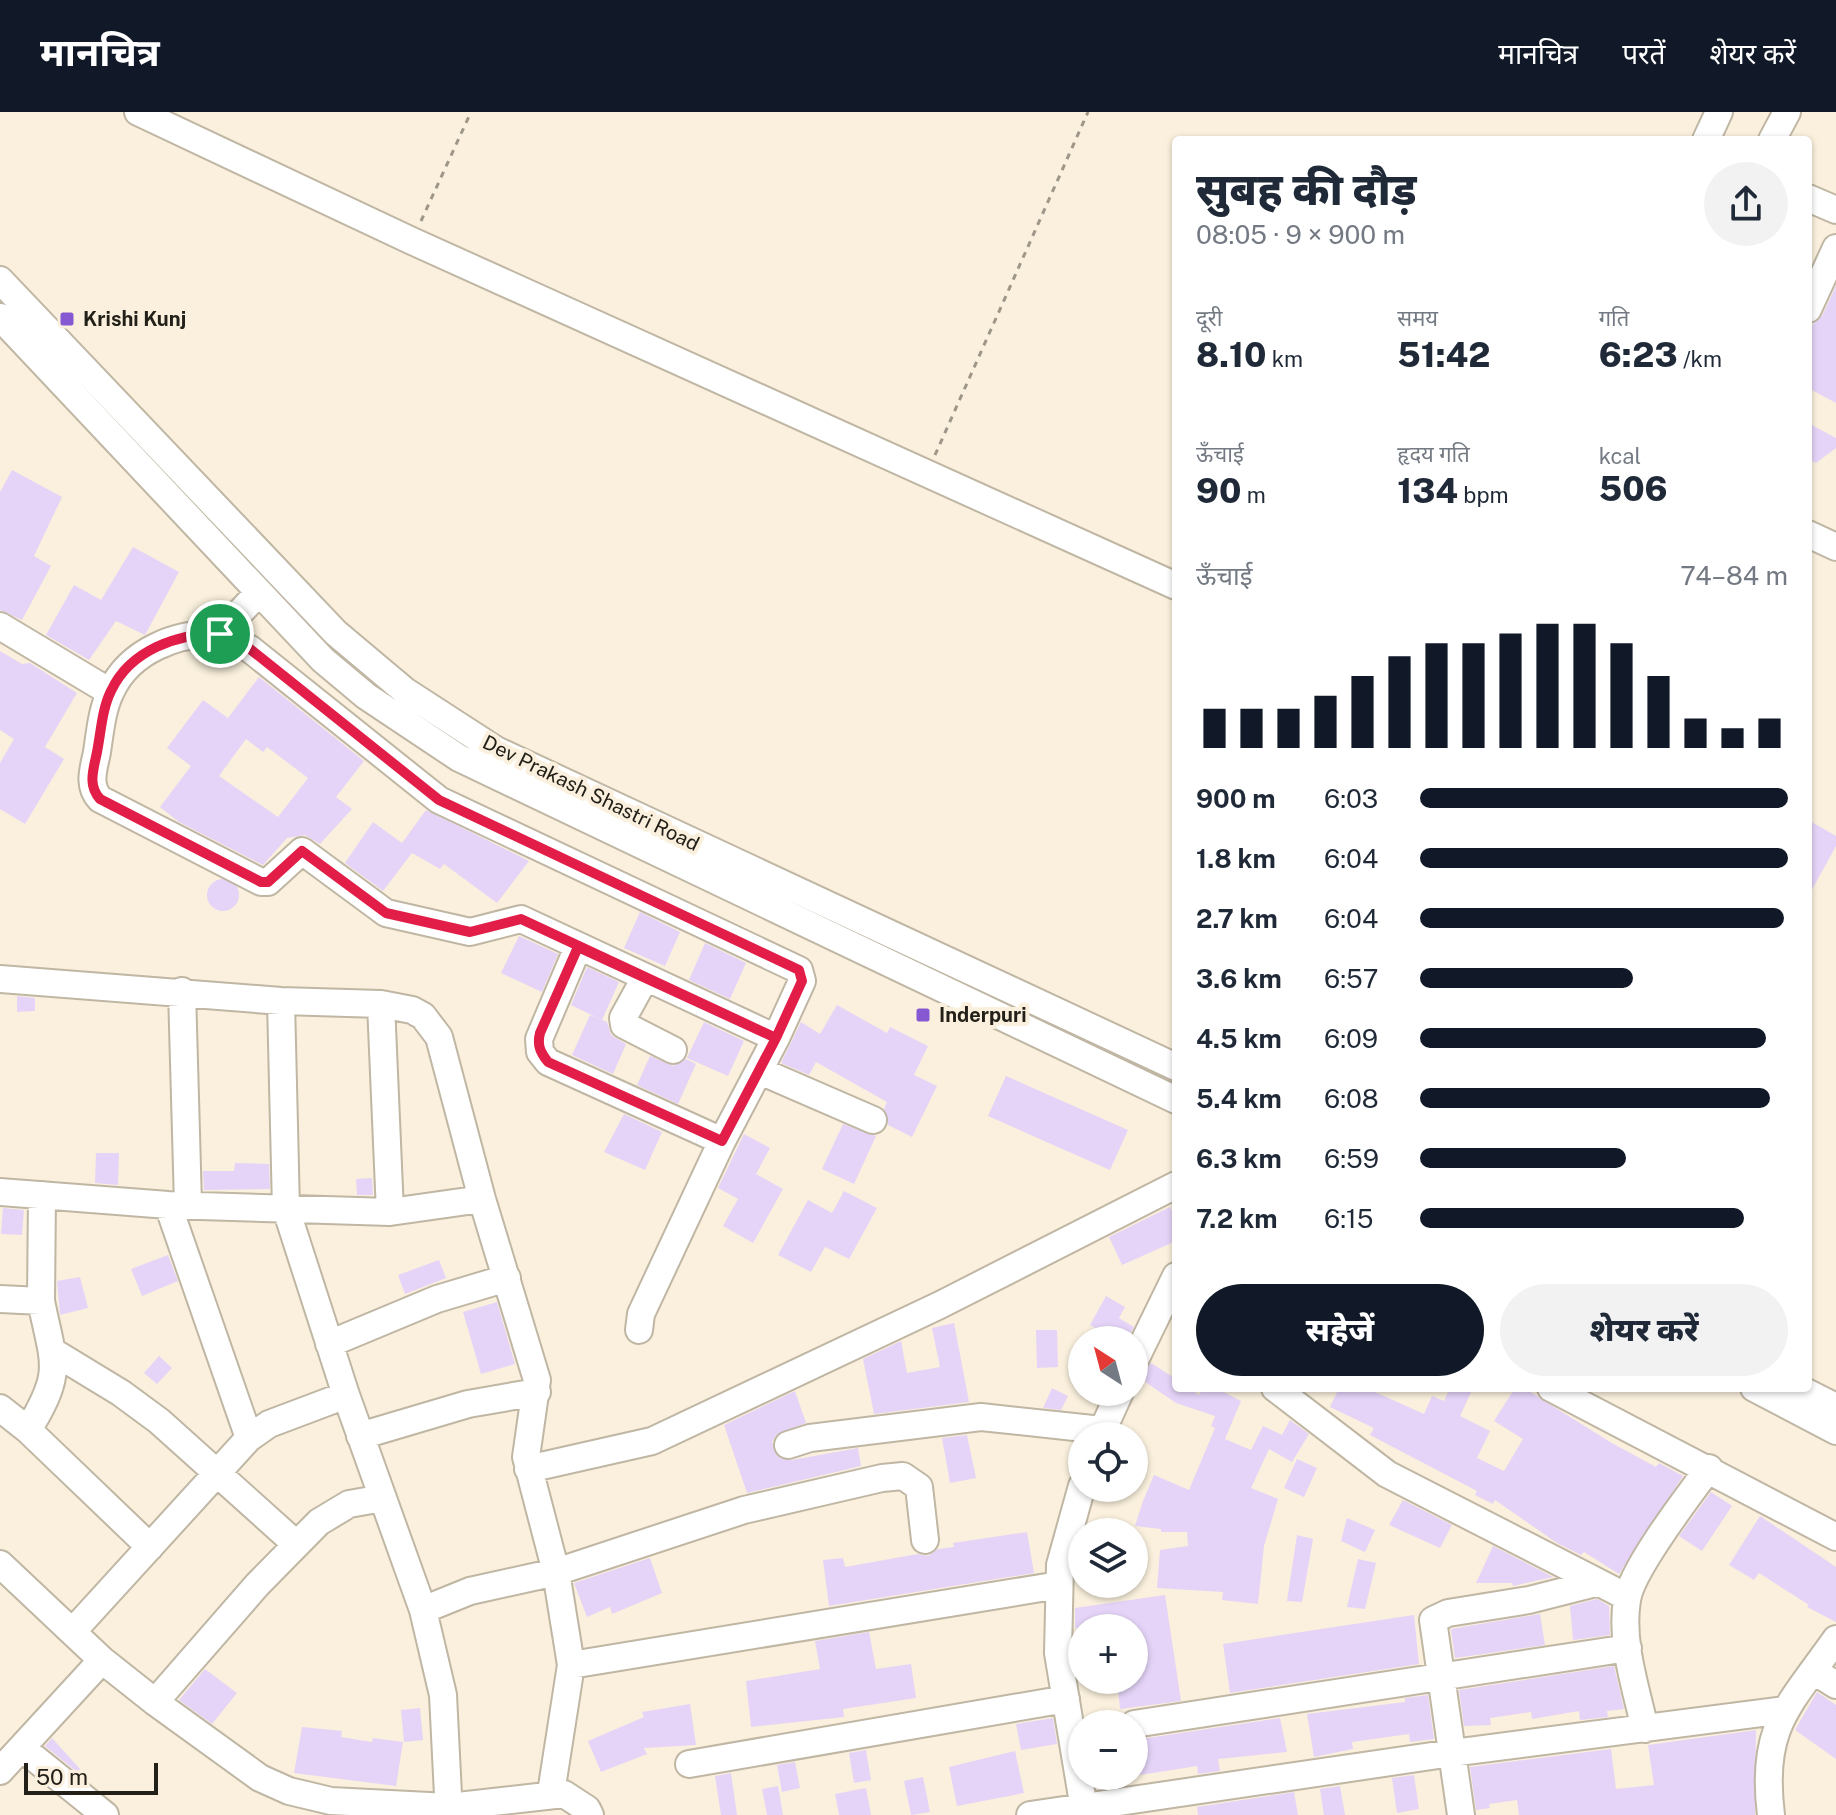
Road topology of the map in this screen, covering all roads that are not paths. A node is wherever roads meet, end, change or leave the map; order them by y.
1 (138, 112) edge
2 (1719, 112) edge
3 (1787, 112) edge
4 (1708, 136) edge
5 (1774, 136) edge
6 (1812, 200) edge
7 (1836, 210) edge
8 (1836, 248) edge
9 (0, 280) edge
10 (1812, 300) edge
11 (0, 317) edge
12 (1812, 536) edge
13 (1836, 547) edge
14 (1172, 584) edge
15 (259, 592) junction
16 (0, 626) edge
17 (220, 634) junction
18 (110, 692) junction
19 (578, 947) junction
20 (645, 978) junction
21 (0, 979) edge
22 (182, 991) junction
23 (281, 1001) junction
24 (381, 1004) junction
25 (776, 1038) junction
26 (673, 1050) dead end
27 (1172, 1065) edge
28 (760, 1071) junction
29 (1172, 1098) edge
30 (873, 1120) dead end
31 (722, 1141) junction
32 (1172, 1187) edge
33 (0, 1192) edge
34 (42, 1195) junction
35 (482, 1199) junction
36 (178, 1204) junction
37 (286, 1209) junction
38 (390, 1212) junction
39 (507, 1278) junction
40 (1172, 1294) edge
41 (0, 1299) edge
42 (41, 1301) junction
43 (639, 1330) dead end
44 (1148, 1337) edge
45 (329, 1344) junction
46 (52, 1351) junction
47 (537, 1392) junction
48 (1280, 1392) edge
49 (1559, 1392) edge
50 (1762, 1392) edge
51 (1806, 1392) edge
52 (346, 1395) junction
53 (1836, 1407) edge
54 (0, 1408) edge
55 (1068, 1429) edge
56 (28, 1430) junction
57 (1836, 1431) edge
58 (360, 1436) junction
59 (249, 1438) junction
60 (788, 1445) dead end
61 (1709, 1468) junction
62 (528, 1469) junction
63 (217, 1473) junction
64 (383, 1498) junction
65 (1077, 1502) edge
66 (1836, 1537) edge
67 (925, 1540) dead end
68 (296, 1544) junction
69 (150, 1547) junction
70 (0, 1564) edge
71 (556, 1572) junction
72 (1596, 1583) junction
73 (1059, 1585) junction
74 (1627, 1597) junction
75 (423, 1610) junction
76 (73, 1631) junction
77 (1836, 1639) edge
78 (1628, 1648) junction
79 (102, 1660) junction
80 (571, 1665) junction
81 (1439, 1675) junction
82 (1825, 1678) edge
83 (1066, 1699) junction
84 (155, 1702) junction
85 (1070, 1710) edge
86 (1785, 1710) junction
87 (1148, 1722) edge
88 (1645, 1729) junction
89 (22, 1748) junction
90 (1452, 1753) junction
91 (689, 1764) dead end
92 (0, 1771) edge
93 (1083, 1790) edge
94 (551, 1793) junction
95 (449, 1811) edge
96 (1085, 1811) edge
97 (102, 1814) edge
98 (590, 1815) edge
99 (1030, 1815) edge
100 (1461, 1815) edge
101 (1771, 1815) edge

1 - 14 street
2 - 4 street
3 - 5 street
6 - 7 street
8 - 10 street
9 - 27 street, Dev Prakash Shastri Road
11 - 15 street, Dev Prakash Shastri Road
12 - 13 street
15 - 17 street
15 - 29 street, Dev Prakash Shastri Road
16 - 18 street
17 - 18 street
17 - 25 street
18 - 19 street
19 - 20 street
19 - 31 street
20 - 25 street
20 - 26 street
21 - 22 street
22 - 23 street
22 - 36 street
23 - 24 street
23 - 37 street
24 - 35 street
24 - 38 street
25 - 28 street
28 - 30 street
28 - 31 street
31 - 43 street
32 - 62 street
33 - 34 street
34 - 36 street
34 - 42 street
35 - 38 street
35 - 39 street
36 - 37 street
36 - 59 street
37 - 38 street
37 - 45 street
39 - 45 street
39 - 47 street
40 - 44 street
41 - 42 street
42 - 46 street
45 - 52 street
46 - 56 street
46 - 63 street
47 - 58 street
47 - 62 street
48 - 72 street
49 - 61 street
50 - 57 street
51 - 53 street
52 - 58 street
52 - 59 street
54 - 56 street
55 - 60 street
56 - 69 street
58 - 64 street
59 - 63 street
61 - 66 street
61 - 74 street
62 - 71 street
63 - 68 street
63 - 69 street
64 - 68 street
64 - 75 street
65 - 73 street
67 - 71 street
68 - 84 street
69 - 76 street
70 - 76 street
71 - 75 street
71 - 80 street
72 - 74 street
72 - 81 street
73 - 80 street
73 - 83 street
74 - 78 street
75 - 95 street
76 - 79 street
77 - 82 street
78 - 81 street
78 - 88 street
79 - 84 street
79 - 89 street
80 - 94 street
81 - 87 street
81 - 90 street
82 - 86 street
83 - 85 street
83 - 91 street
84 - 95 street
86 - 88 street
86 - 101 street
88 - 90 street
89 - 92 street
89 - 97 street
90 - 96 street
90 - 100 street
93 - 96 street
94 - 95 street
94 - 98 street
96 - 99 street

